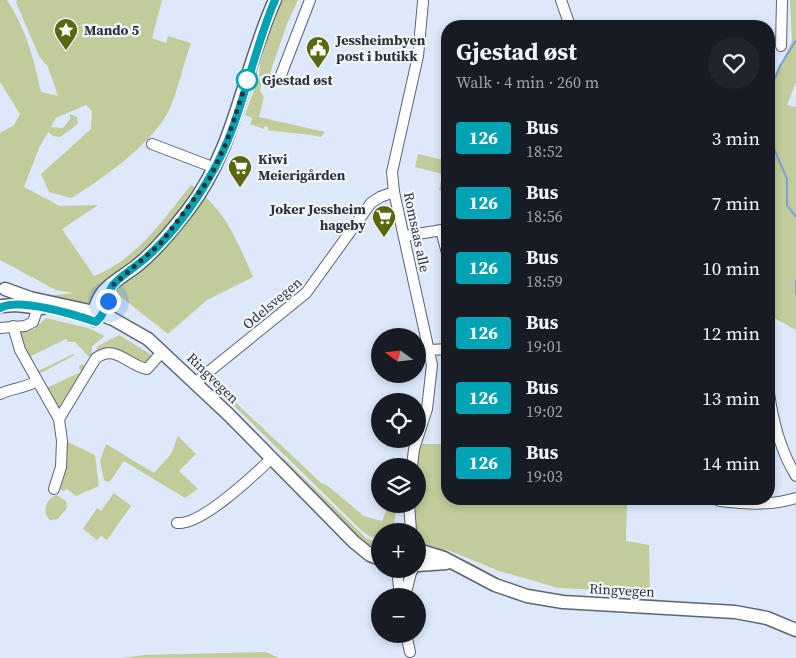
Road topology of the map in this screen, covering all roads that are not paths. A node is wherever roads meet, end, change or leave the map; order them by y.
1 (275, 0) edge
2 (310, 0) edge
3 (561, 0) edge
4 (782, 0) edge
5 (424, 1) edge
6 (568, 20) edge
7 (781, 46) dead end
8 (281, 74) dead end
9 (152, 144) dead end
10 (215, 168) junction
11 (394, 192) junction
12 (441, 230) edge
13 (405, 236) junction
14 (2, 286) edge
15 (39, 304) junction
16 (1, 307) edge
17 (97, 316) junction
18 (12, 326) junction
19 (0, 328) edge
20 (430, 350) junction
21 (441, 350) edge
22 (160, 354) junction
23 (37, 381) junction
24 (196, 382) junction
25 (0, 394) edge
26 (59, 419) junction
27 (775, 424) edge
28 (241, 429) junction
29 (272, 458) junction
30 (413, 458) edge
31 (796, 476) edge
32 (54, 490) dead end
33 (796, 498) edge
34 (775, 504) edge
35 (177, 523) dead end
36 (354, 542) junction
37 (371, 547) edge
38 (426, 553) edge
39 (371, 555) edge
40 (451, 562) junction
41 (426, 564) edge
42 (796, 630) edge
43 (408, 643) edge
44 (410, 652) dead end

1 - 10 main road
2 - 8 street
3 - 6 street
4 - 7 street
5 - 11 street, Romsaas alle
9 - 10 street
10 - 17 main road
11 - 13 street, Romsaas alle
11 - 24 street, Odelsvegen
12 - 13 street
13 - 20 street, Romsaas alle
14 - 15 main road
14 - 16 main road
15 - 16 main road
15 - 17 main road, Ringvegen
15 - 18 street
17 - 22 main road, Ringvegen
18 - 19 street
18 - 23 street
20 - 21 street
20 - 30 street, Romsaas alle
22 - 24 main road, Ringvegen
22 - 26 street
22 - 28 main road, Ringvegen
23 - 25 street
23 - 26 street
24 - 28 main road, Ringvegen
26 - 32 street
27 - 31 street
28 - 29 main road, Ringvegen
29 - 35 street
29 - 36 main road, Ringvegen
33 - 34 street
36 - 37 main road
36 - 39 main road, Ringvegen
38 - 40 main road, Ringvegen
40 - 41 main road
40 - 42 main road, Ringvegen
43 - 44 street

